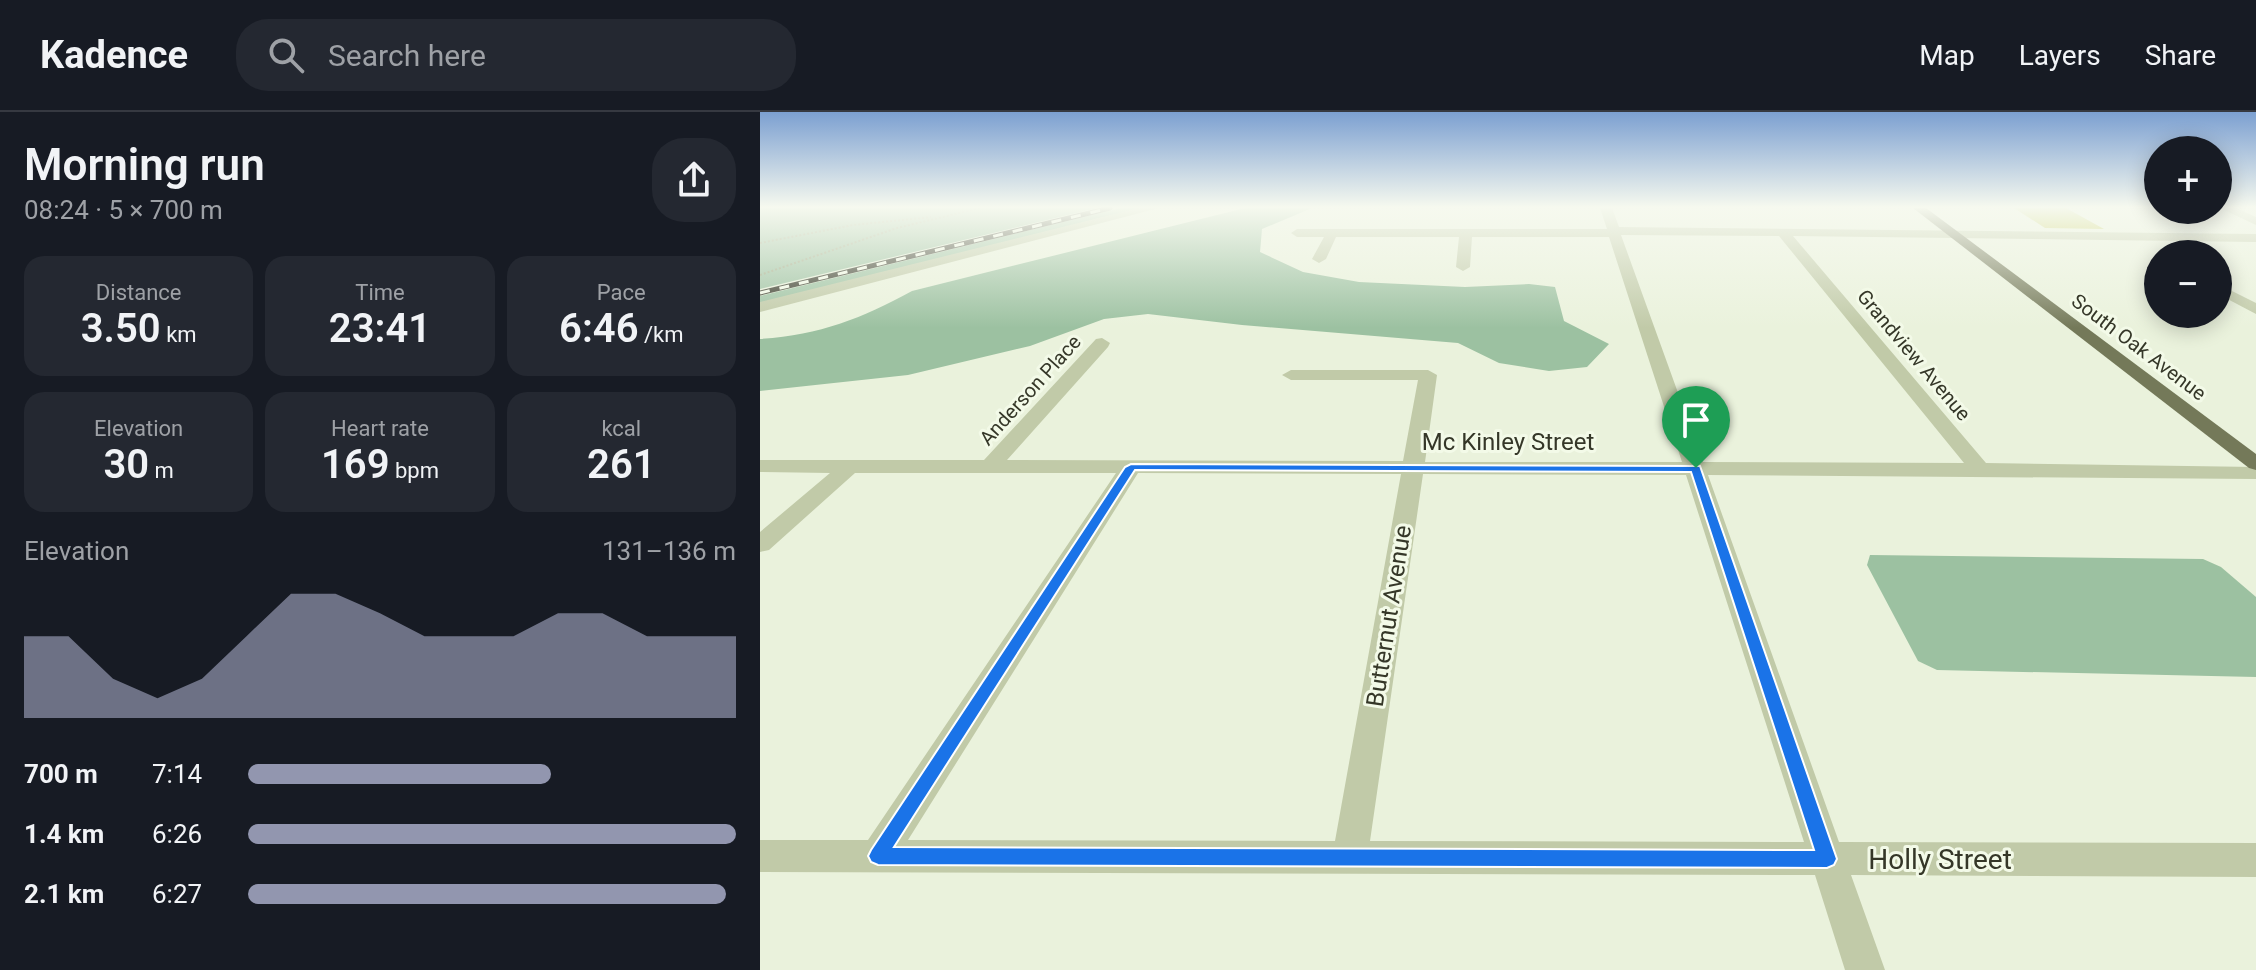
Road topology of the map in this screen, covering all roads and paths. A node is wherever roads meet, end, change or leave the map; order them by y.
1 (839, 248) edge
2 (994, 248) edge
3 (1324, 248) edge
4 (1465, 248) edge
5 (1620, 248) edge
6 (1796, 248) edge
7 (1971, 248) edge
8 (1319, 259) dead end
9 (1463, 267) dead end
10 (760, 275) edge
11 (2232, 296) edge
12 (760, 307) edge
13 (2256, 309) edge
14 (1102, 343) dead end
15 (1291, 375) dead end
16 (2256, 464) edge
17 (760, 466) edge
18 (850, 466) junction
19 (990, 466) junction
20 (1131, 467) junction
21 (1413, 468) junction
22 (1696, 468) junction
23 (1980, 469) junction
24 (2256, 473) edge
25 (760, 545) edge
26 (760, 856) edge
27 (878, 856) junction
28 (1350, 857) junction
29 (1827, 859) junction
30 (2256, 860) edge
31 (1865, 970) edge

1 - 10 path
2 - 12 street
3 - 8 street
4 - 9 street
5 - 22 street
6 - 23 street, Grandview Avenue
7 - 16 main road, South Oak Avenue
11 - 13 street
14 - 19 street, Anderson Place
15 - 21 street, Butternut Avenue
17 - 18 street, Mc Kinley Street
18 - 19 street, Mc Kinley Street
18 - 25 street
19 - 20 street, Mc Kinley Street
20 - 21 street, Mc Kinley Street
20 - 27 street
21 - 22 street, Mc Kinley Street
21 - 28 street, Butternut Avenue
22 - 23 street, Mc Kinley Street
22 - 29 street
23 - 24 street, Mc Kinley Street
26 - 27 street, Holly Street
27 - 28 street, Holly Street
28 - 29 street, Holly Street
29 - 30 street, Holly Street
29 - 31 street

